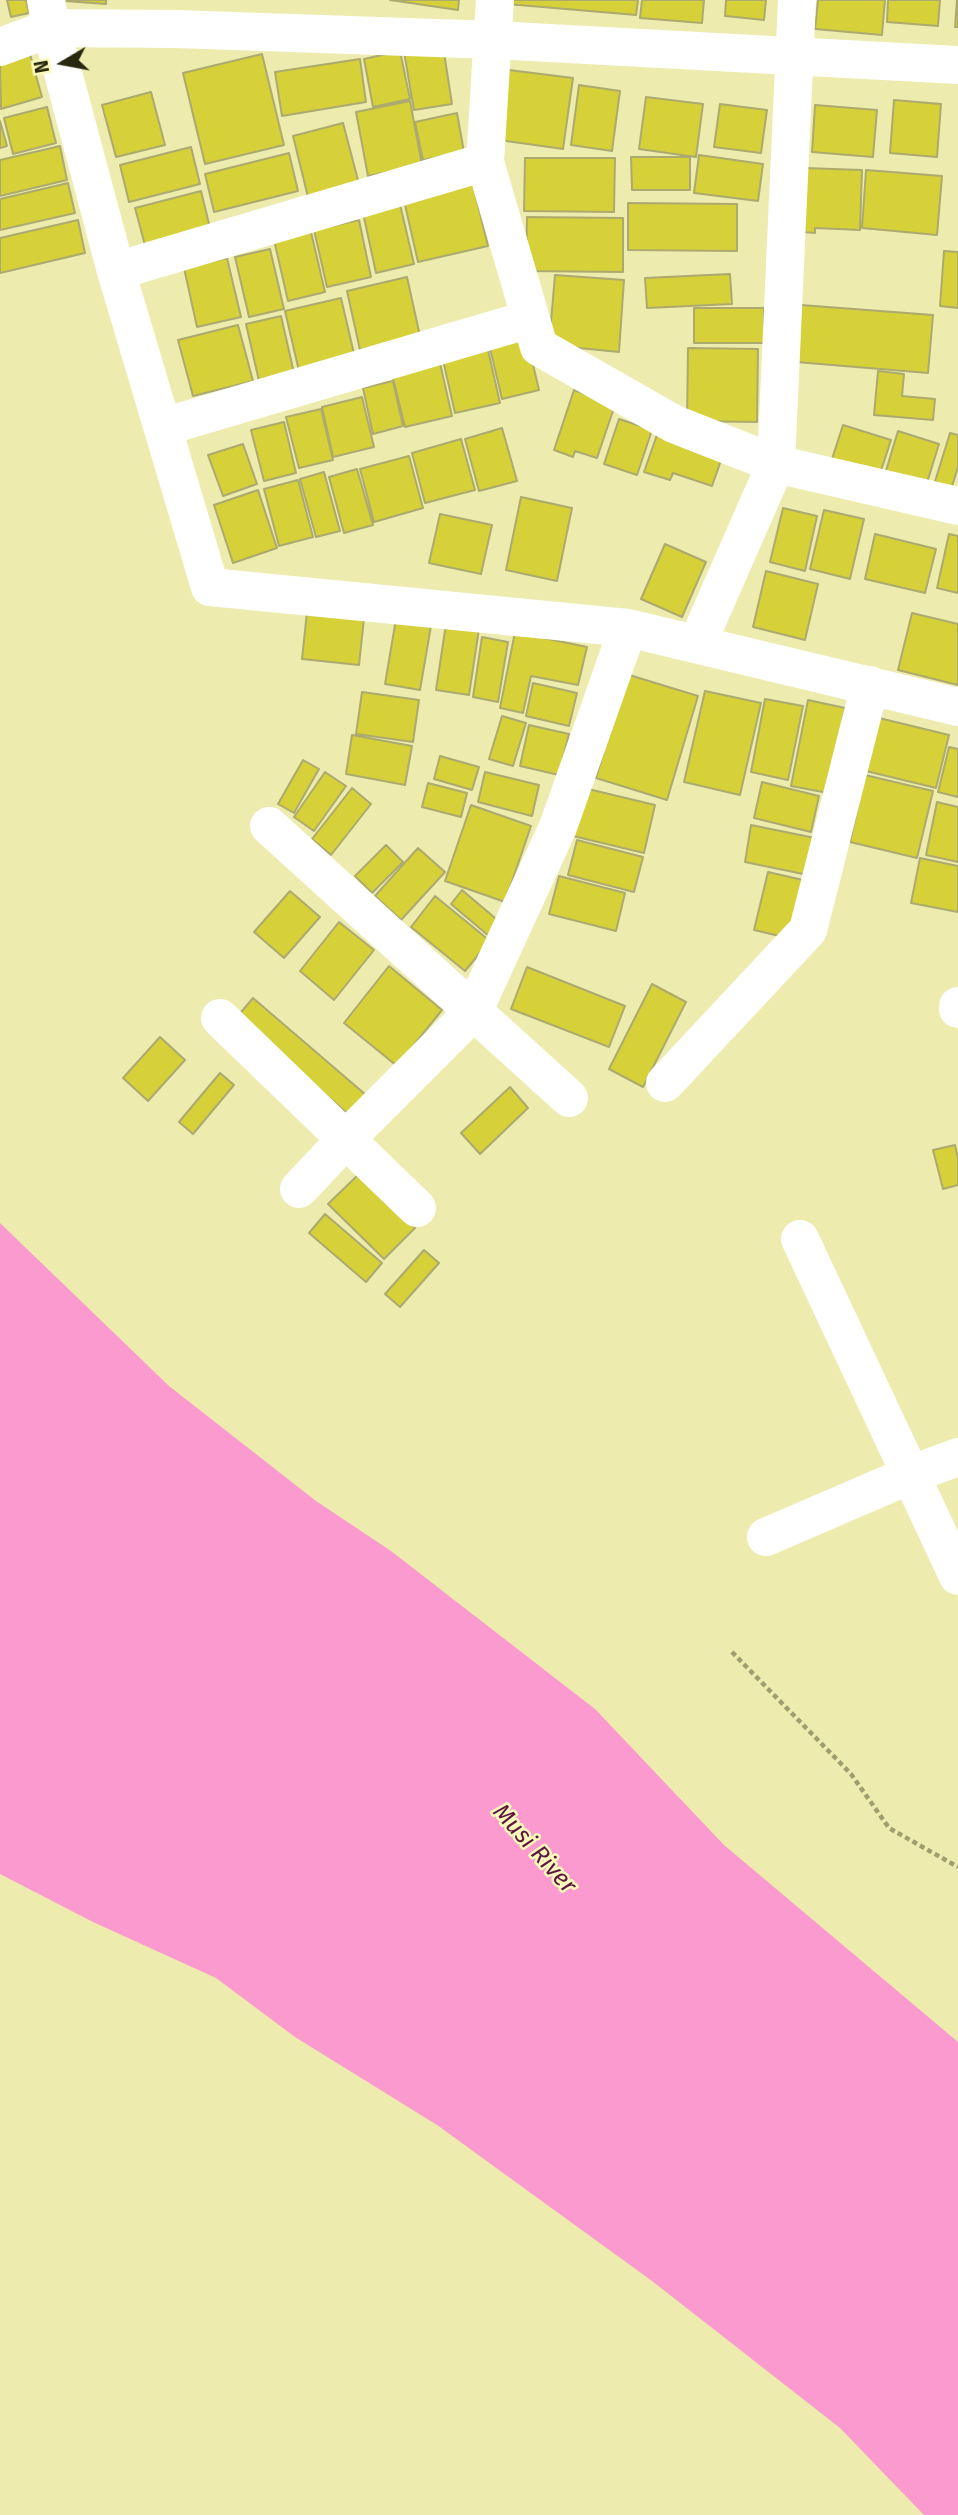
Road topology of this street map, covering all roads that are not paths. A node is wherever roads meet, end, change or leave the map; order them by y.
1 (495, 0) edge
2 (797, 0) edge
3 (48, 14) edge
4 (177, 15) edge
5 (494, 40) junction
6 (0, 47) edge
7 (794, 56) junction
8 (958, 65) edge
9 (485, 162) junction
10 (116, 271) junction
11 (530, 319) junction
12 (163, 427) junction
13 (776, 464) junction
14 (958, 506) edge
15 (628, 628) junction
16 (698, 644) junction
17 (870, 685) junction
18 (958, 707) edge
19 (269, 826) dead end
20 (473, 1012) junction
21 (220, 1018) dead end
22 (665, 1083) dead end
23 (569, 1098) dead end
24 (345, 1139) junction
25 (299, 1189) dead end
26 (417, 1208) dead end
27 (800, 1239) dead end
28 (958, 1457) edge
29 (912, 1474) junction
30 (766, 1537) dead end
31 (958, 1576) edge

1 - 5 street
2 - 7 street
3 - 4 street
3 - 6 street
3 - 10 street
4 - 5 street
5 - 7 street
5 - 9 street
7 - 8 street
7 - 13 street
9 - 10 street
9 - 11 street
10 - 12 street
11 - 12 street
11 - 13 street
12 - 15 street
13 - 14 street
13 - 16 street
15 - 16 street
15 - 20 street
16 - 17 street
17 - 18 street
17 - 22 street
19 - 20 street
20 - 23 street
20 - 24 street
21 - 24 street
24 - 25 street
24 - 26 street
27 - 29 street
28 - 29 street
29 - 30 street
29 - 31 street

